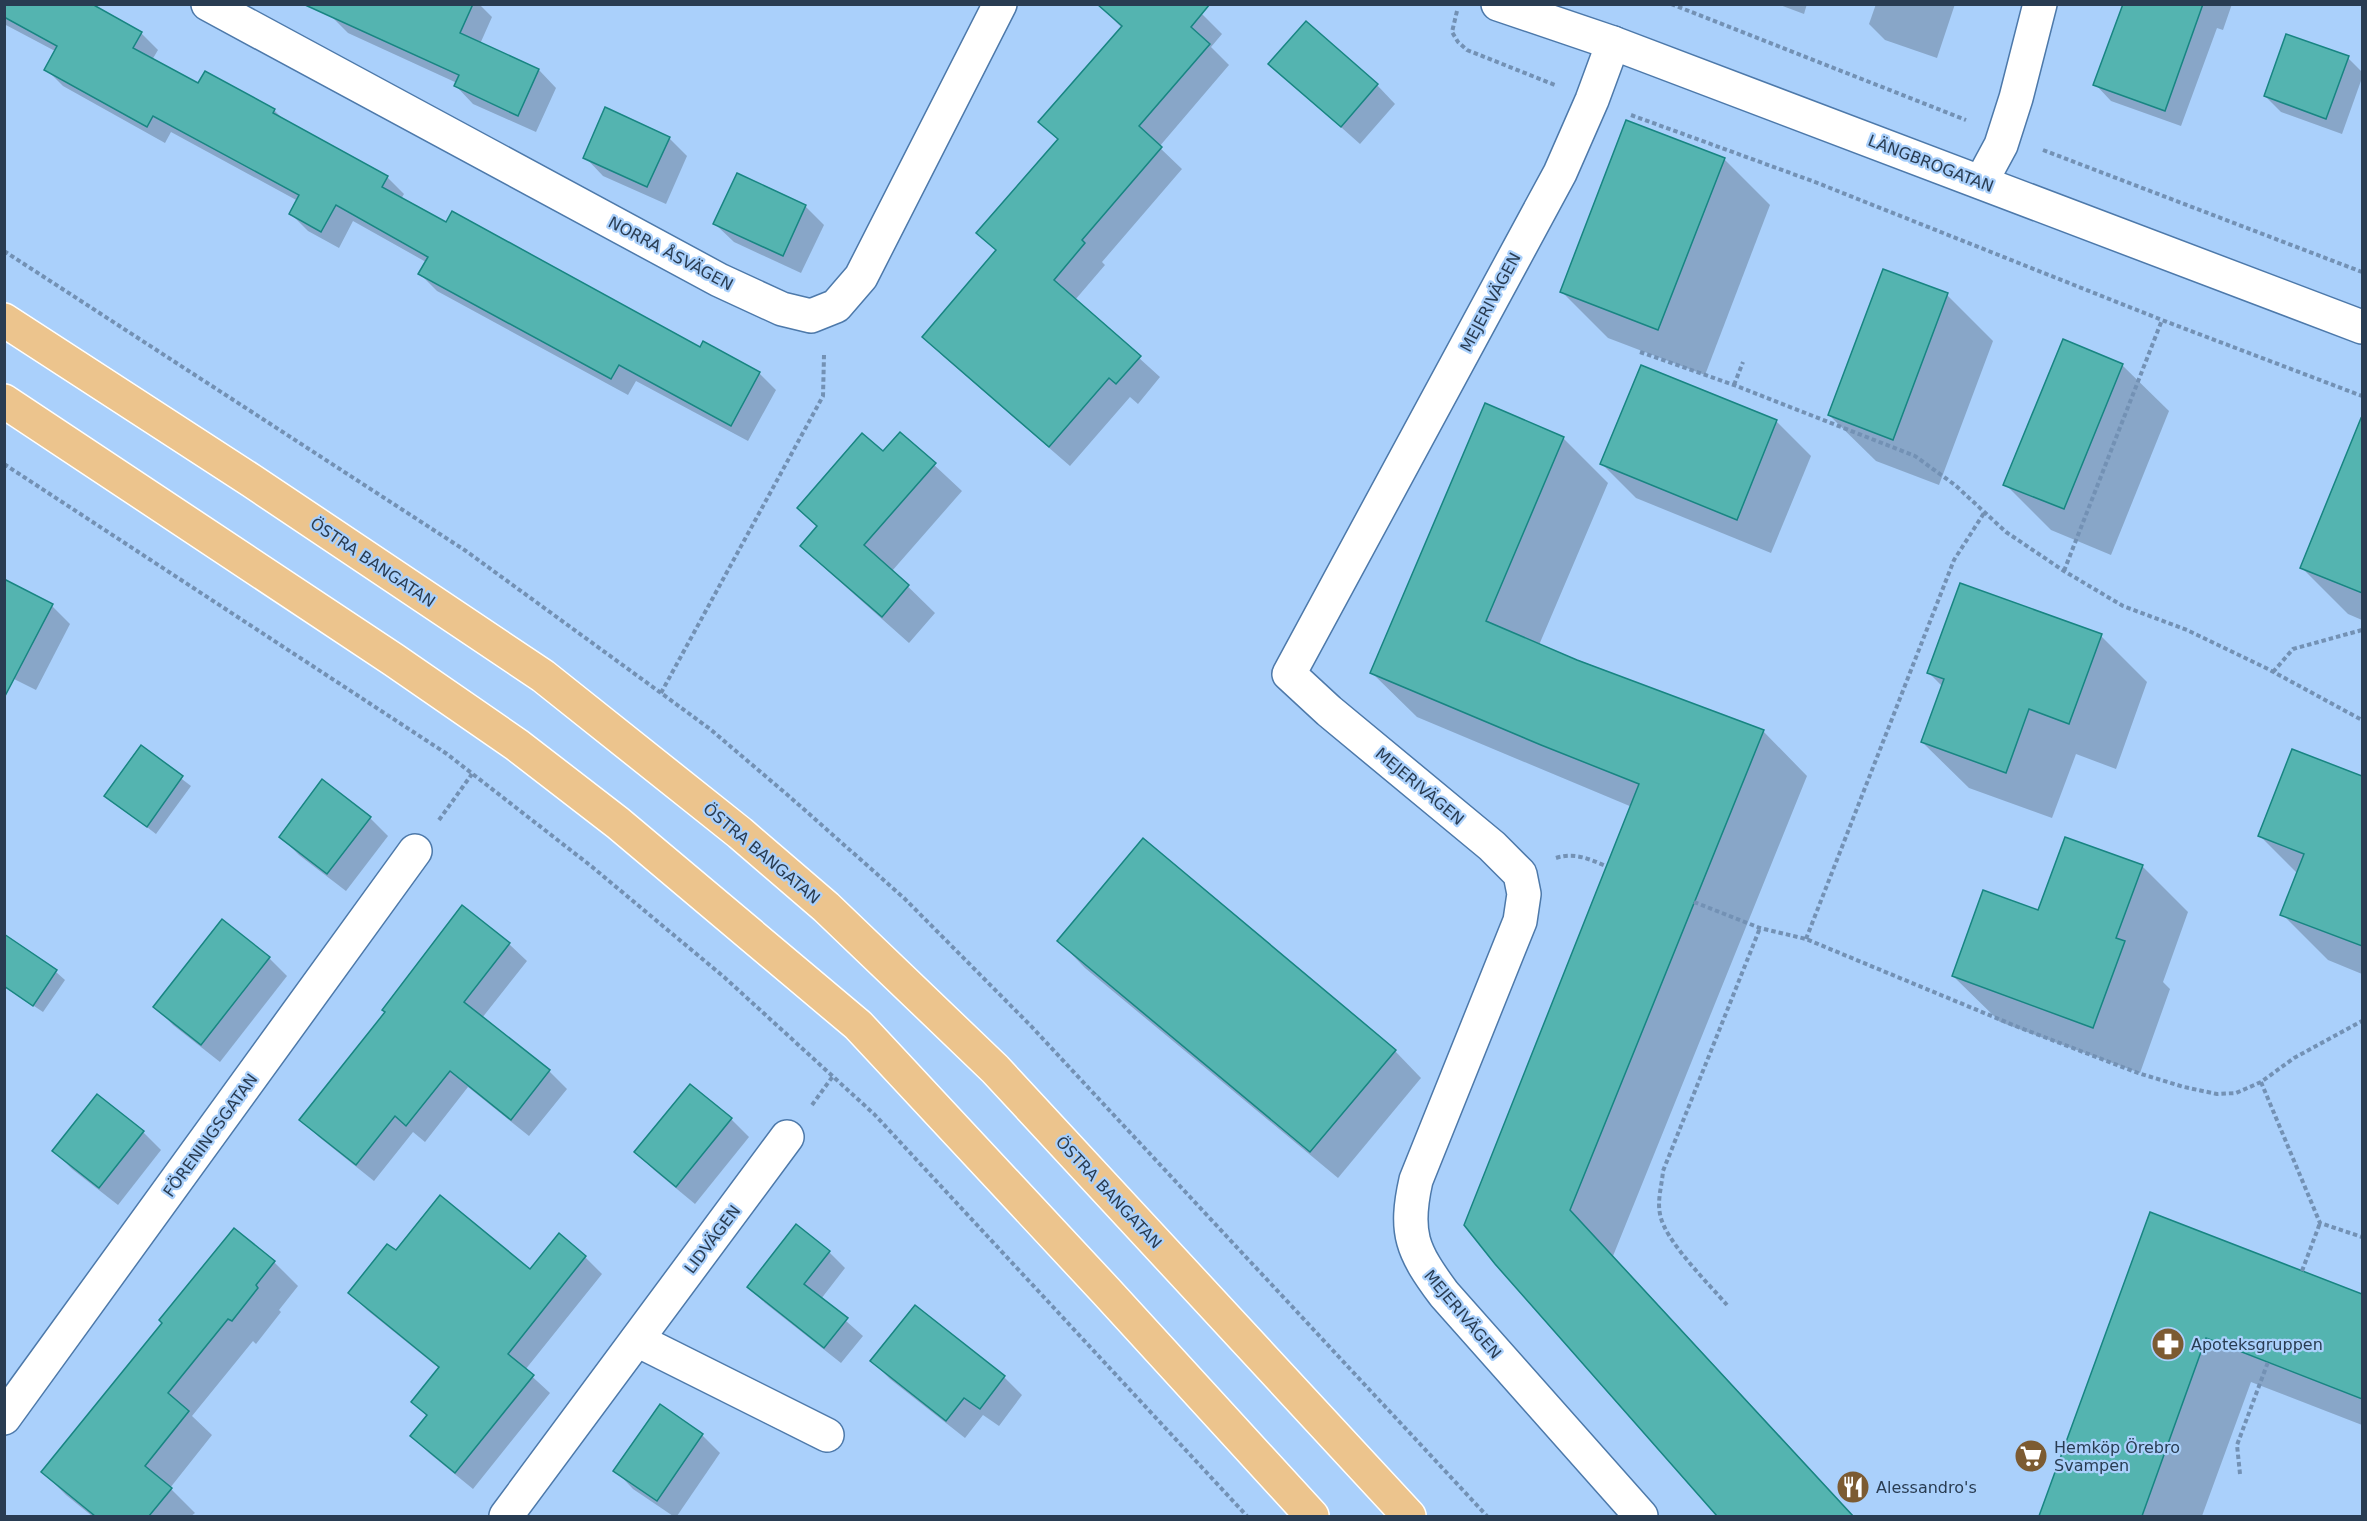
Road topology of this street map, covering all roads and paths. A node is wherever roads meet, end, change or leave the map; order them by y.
1 (208, 4) edge
2 (1000, 4) edge
3 (1459, 4) edge
4 (1498, 4) edge
5 (2040, 4) edge
6 (1613, 43) junction
7 (1592, 100) junction
8 (1980, 182) junction
9 (826, 310) junction
10 (4, 320) edge
11 (2162, 321) junction
12 (2362, 327) edge
13 (1640, 352) dead end
14 (1743, 362) dead end
15 (1734, 385) junction
16 (2362, 396) edge
17 (4, 401) edge
18 (4, 464) edge
19 (1984, 513) junction
20 (2064, 571) junction
21 (2362, 630) edge
22 (2273, 672) junction
23 (662, 693) dead end
24 (2362, 720) edge
25 (472, 774) junction
26 (415, 851) joint
27 (1606, 866) dead end
28 (1520, 874) junction
29 (1694, 902) dead end
30 (1760, 928) junction
31 (1806, 939) junction
32 (2362, 1021) edge
33 (2261, 1082) junction
34 (788, 1137) dead end
35 (2320, 1223) junction
36 (2362, 1238) edge
37 (2302, 1271) dead end
38 (1727, 1305) dead end
39 (637, 1340) junction
40 (2268, 1362) dead end
41 (4, 1418) edge
42 (827, 1435) dead end
43 (2240, 1474) dead end
44 (506, 1516) edge
45 (1247, 1516) edge
46 (1312, 1516) edge
47 (1409, 1516) edge
48 (1641, 1516) edge

1 - 9 street, NORRA ÅSVÄGEN
2 - 9 street
3 - 7 path
4 - 6 street, LÄNGBROGATAN
5 - 8 street
6 - 7 street, MEJERIVÄGEN
6 - 8 street, LÄNGBROGATAN
7 - 11 path
7 - 28 street, MEJERIVÄGEN
8 - 12 street, LÄNGBROGATAN
9 - 23 path
10 - 47 main road, ÖSTRA BANGATAN
11 - 16 path
11 - 20 path
13 - 15 path
14 - 15 path
15 - 19 path
17 - 46 main road
18 - 25 path
19 - 20 path
19 - 31 path
20 - 22 path
21 - 22 path
22 - 24 path
25 - 26 path
25 - 45 path
26 - 41 street, FÖRENINGSGATAN
27 - 28 path
28 - 48 street, MEJERIVÄGEN
29 - 30 path
30 - 31 path
30 - 38 path
31 - 33 path
32 - 33 path
33 - 35 path
34 - 39 street, LIDVÄGEN
35 - 36 path
35 - 37 path
39 - 42 street
39 - 44 street, LIDVÄGEN
40 - 43 path

